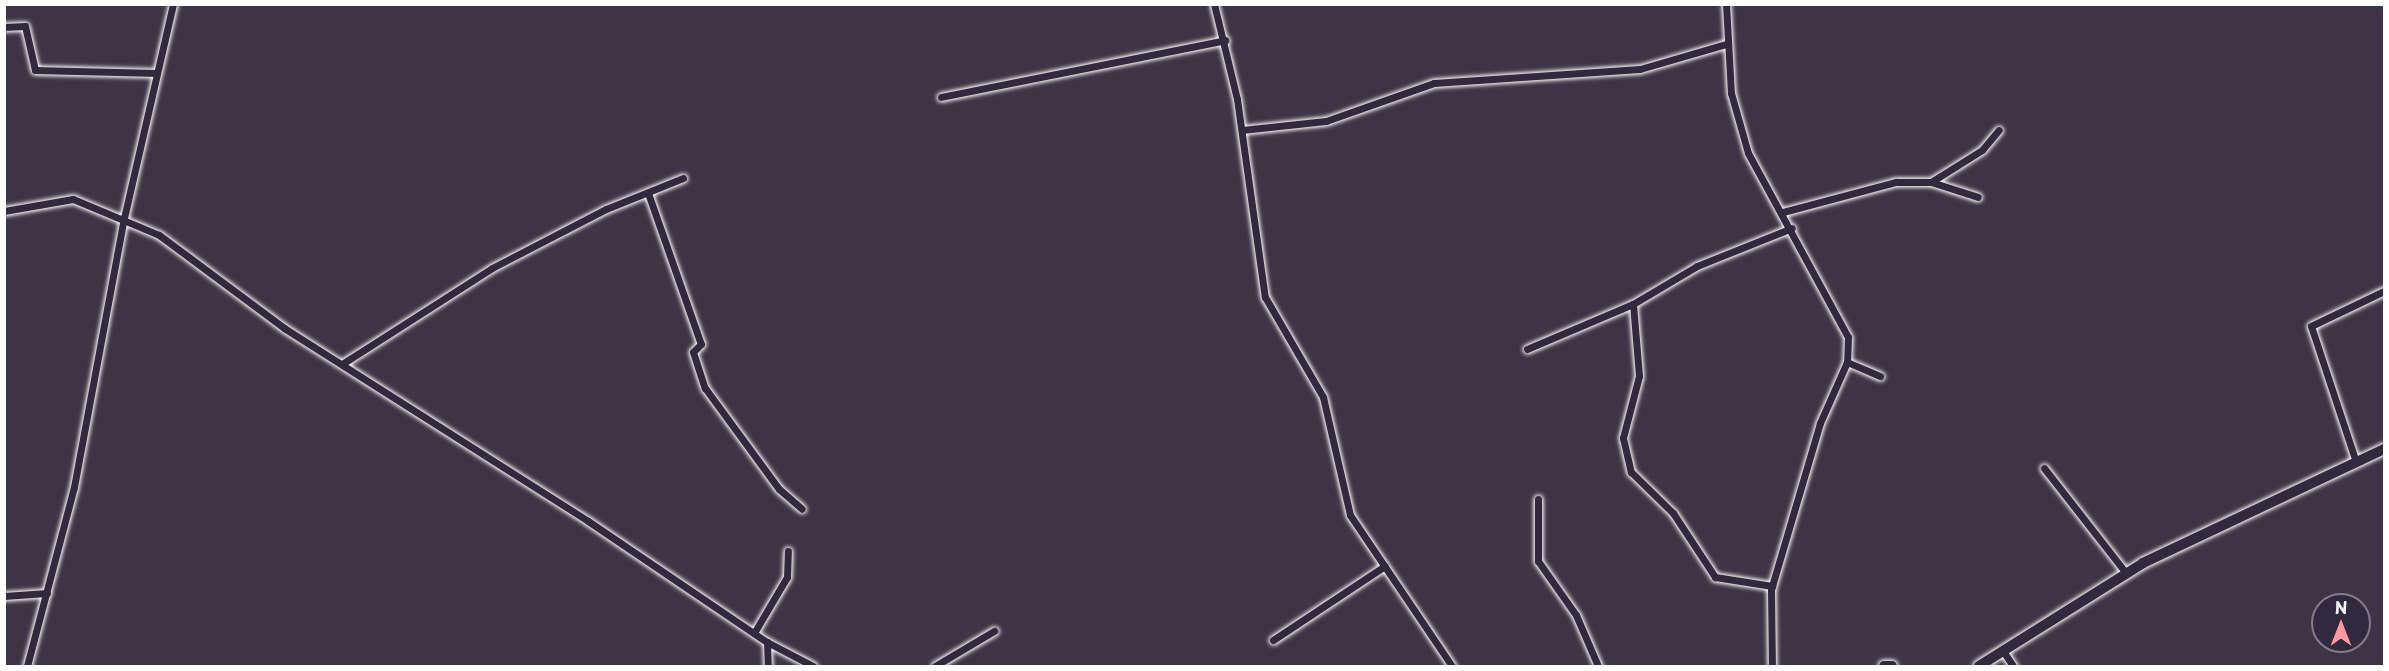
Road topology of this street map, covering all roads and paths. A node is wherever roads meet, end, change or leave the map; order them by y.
1 (173, 4) edge
2 (1214, 4) edge
3 (1726, 4) edge
4 (4, 27) edge
5 (1225, 40) junction
6 (1726, 44) junction
7 (157, 73) junction
8 (941, 97) dead end
9 (1242, 130) junction
10 (1999, 130) dead end
11 (683, 178) dead end
12 (1931, 182) junction
13 (648, 193) junction
14 (1978, 197) dead end
15 (4, 211) edge
16 (1783, 212) junction
17 (124, 218) junction
18 (1792, 228) junction
19 (2385, 291) edge
20 (1633, 304) junction
21 (1527, 349) dead end
22 (1847, 362) junction
23 (342, 364) junction
24 (1880, 376) dead end
25 (2385, 449) edge
26 (2356, 462) junction
27 (2044, 468) dead end
28 (1538, 499) dead end
29 (802, 510) dead end
30 (788, 552) dead end
31 (1385, 566) junction
32 (2126, 573) junction
33 (1772, 586) junction
34 (47, 593) junction
35 (4, 596) edge
36 (994, 631) dead end
37 (754, 633) junction
38 (1273, 640) dead end
39 (767, 642) junction
40 (2003, 651) junction
41 (27, 666) edge
42 (768, 666) edge
43 (813, 666) edge
44 (935, 666) edge
45 (1452, 666) edge
46 (1599, 666) edge
47 (1772, 666) edge
48 (1884, 666) edge
49 (1892, 666) edge
50 (1979, 666) edge
51 (2013, 666) edge

1 - 7 street
2 - 5 street
3 - 6 street
4 - 7 street
5 - 8 street
5 - 9 street
6 - 9 street
6 - 16 street
7 - 17 street
9 - 31 street
10 - 12 street
11 - 13 street
12 - 14 street
12 - 16 street
13 - 23 street
13 - 29 street
15 - 17 street
16 - 18 street
17 - 23 street
17 - 34 street
18 - 20 street
18 - 22 street
19 - 26 street
20 - 21 street
20 - 33 street
22 - 24 street
22 - 33 street
23 - 37 street
25 - 26 street
26 - 32 street
27 - 32 street
28 - 46 street
30 - 37 street
31 - 38 street
31 - 45 street
32 - 40 street
33 - 47 street
34 - 35 street
34 - 41 street
36 - 44 street
37 - 39 street
39 - 42 street
39 - 43 street
40 - 50 street
40 - 51 street
48 - 49 street

